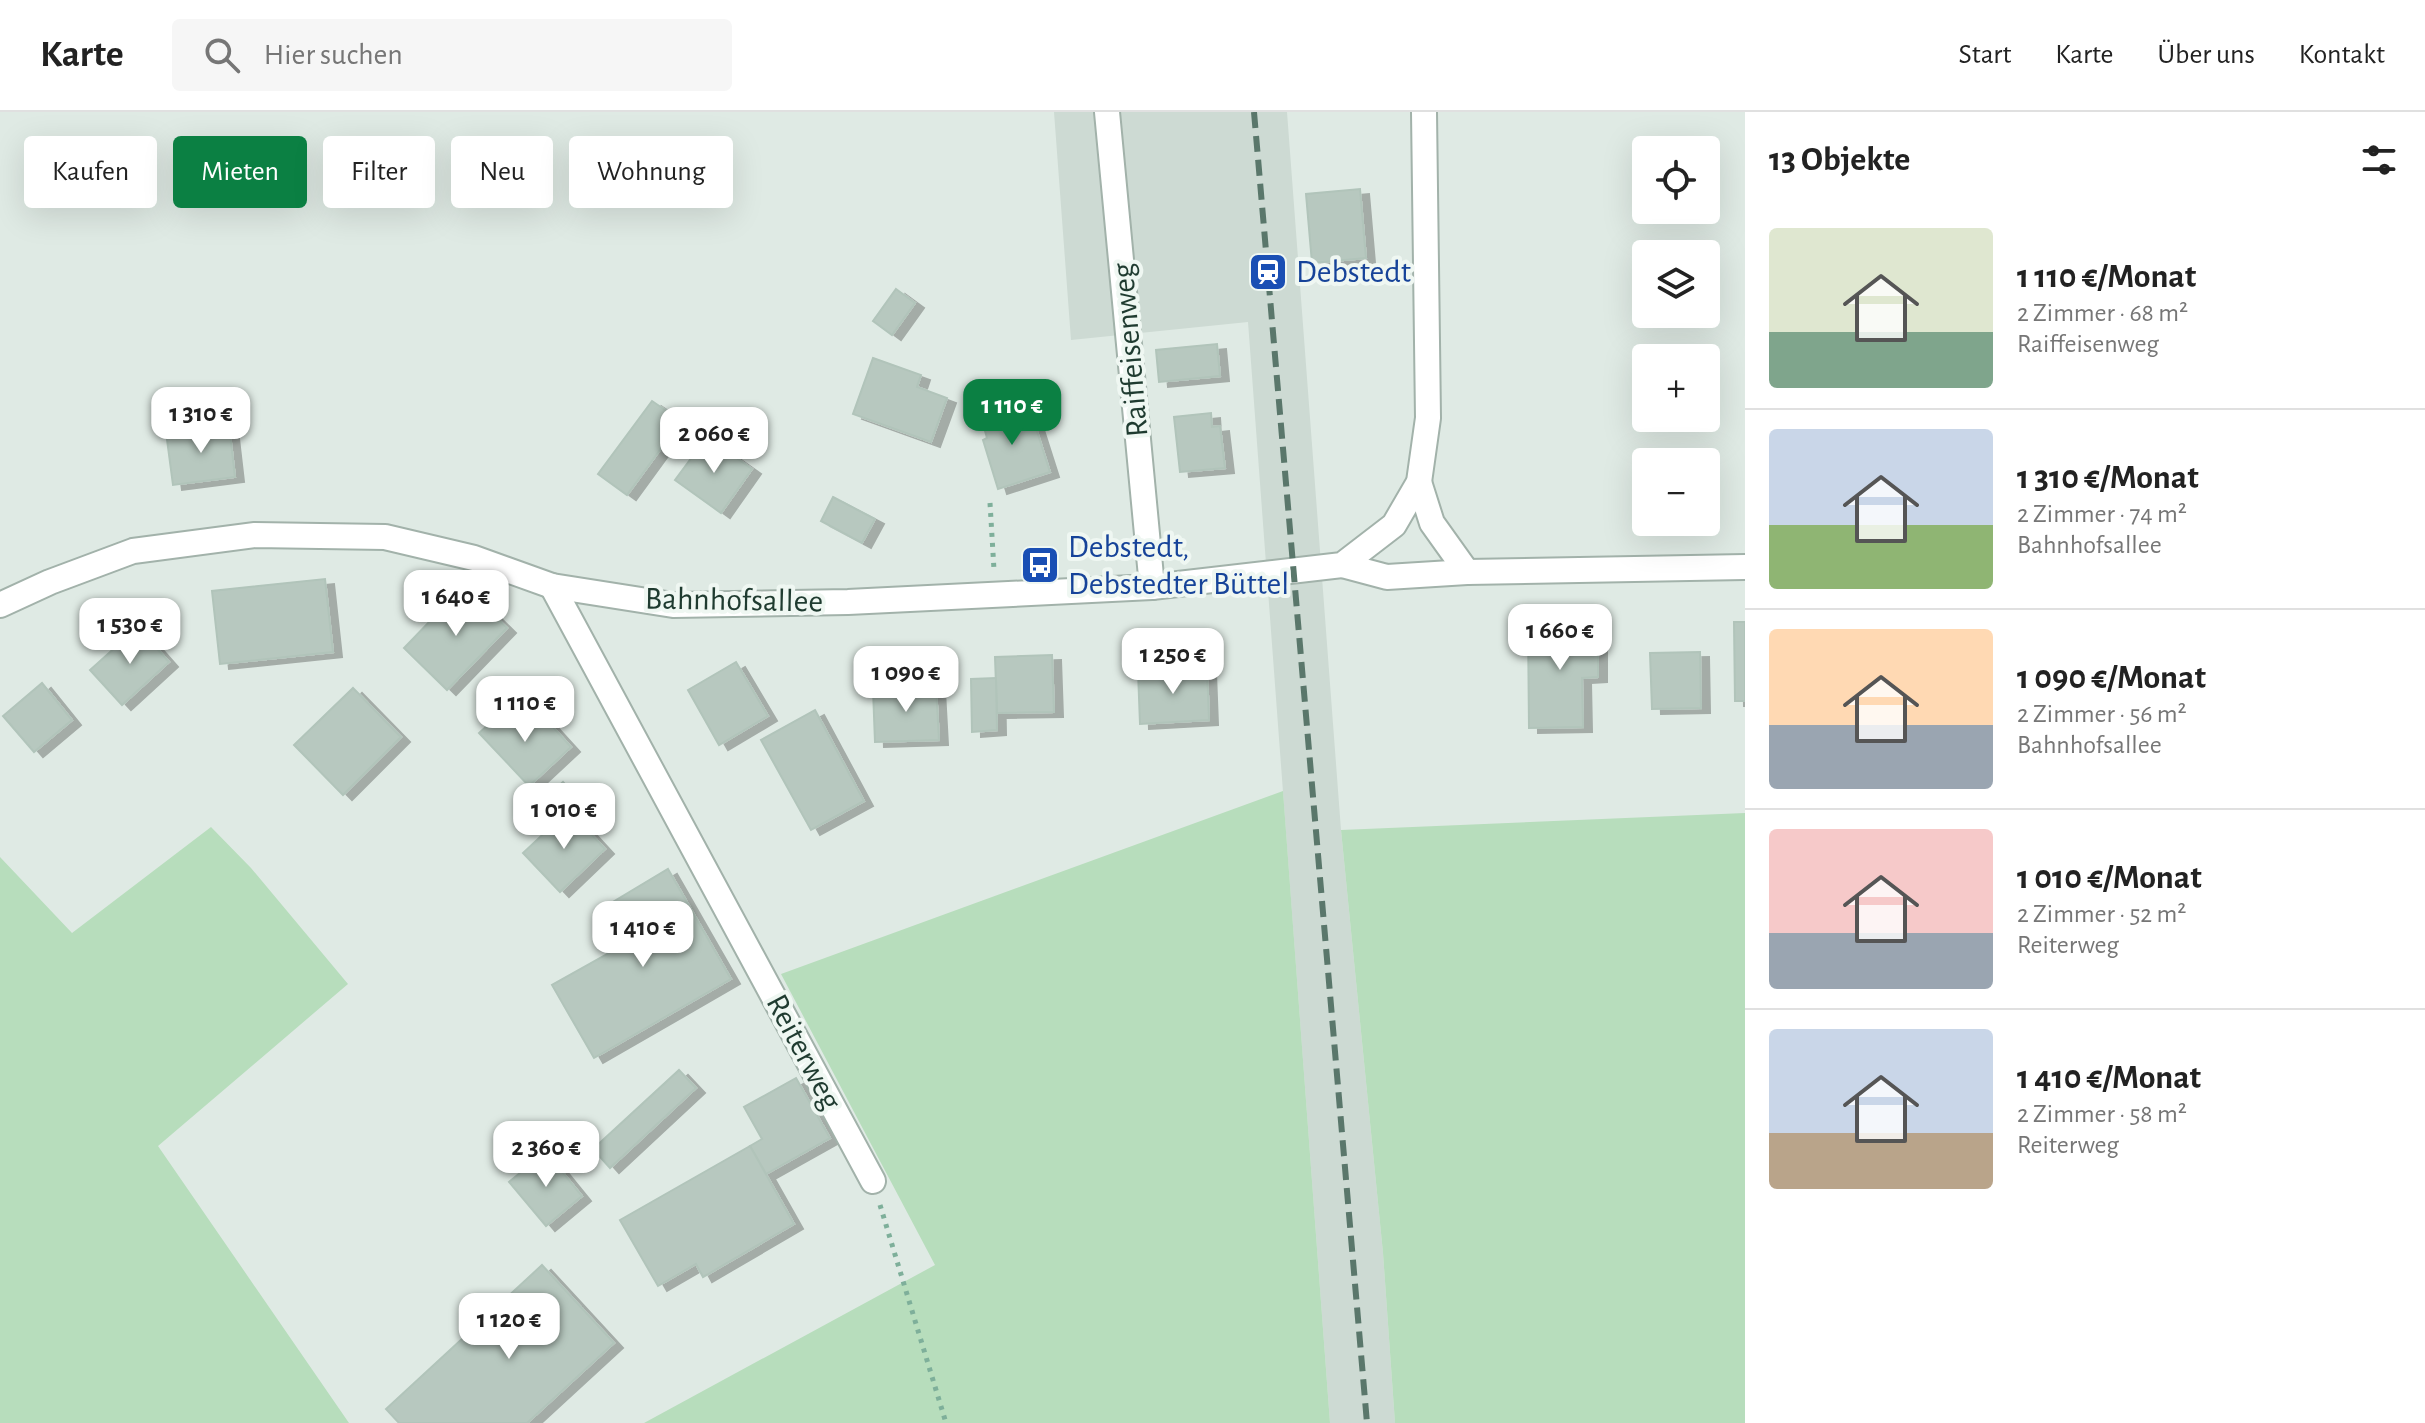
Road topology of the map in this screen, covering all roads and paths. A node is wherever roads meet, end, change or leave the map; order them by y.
1 (1107, 112) edge
2 (1424, 112) edge
3 (1419, 482) junction
4 (990, 503) dead end
5 (1342, 565) junction
6 (1745, 567) edge
7 (1467, 572) junction
8 (552, 586) junction
9 (1152, 587) junction
10 (996, 595) junction
11 (0, 605) edge
12 (873, 1181) joint
13 (946, 1423) edge

1 - 9 street, Raiffeisenweg
2 - 3 street
3 - 5 street
3 - 7 street
4 - 10 path
5 - 7 street
5 - 9 street, Bahnhofsallee
6 - 7 street
8 - 10 street, Bahnhofsallee
8 - 11 street, Bahnhofsallee
8 - 12 street, Reiterweg
9 - 10 street, Bahnhofsallee
12 - 13 path

